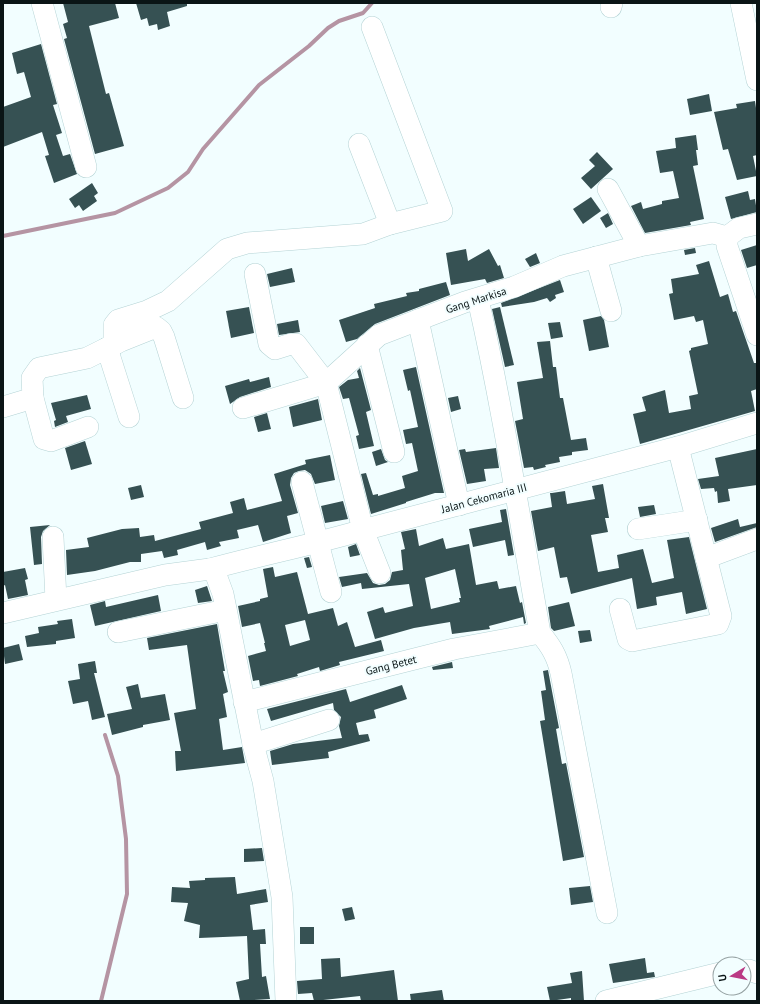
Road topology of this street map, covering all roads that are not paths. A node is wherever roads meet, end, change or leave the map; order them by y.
1 (42, 3) edge
2 (741, 3) edge
3 (372, 27) dead end
4 (753, 46) edge
5 (757, 80) edge
6 (359, 144) dead end
7 (86, 167) dead end
8 (608, 189) dead end
9 (390, 224) junction
10 (757, 224) edge
11 (727, 237) junction
12 (639, 246) junction
13 (596, 257) junction
14 (255, 274) dead end
15 (478, 299) junction
16 (611, 310) dead end
17 (418, 320) junction
18 (757, 335) edge
19 (367, 345) junction
20 (111, 347) junction
21 (326, 383) junction
22 (33, 398) junction
23 (183, 398) dead end
24 (3, 407) edge
25 (243, 408) dead end
26 (129, 417) dead end
27 (757, 423) edge
28 (88, 427) dead end
29 (678, 447) junction
30 (394, 452) dead end
31 (302, 482) dead end
32 (516, 489) junction
33 (459, 505) junction
34 (697, 520) junction
35 (638, 529) dead end
36 (363, 530) junction
37 (53, 537) dead end
38 (757, 539) edge
39 (318, 543) junction
40 (706, 558) junction
41 (210, 569) junction
42 (380, 573) dead end
43 (331, 592) dead end
44 (56, 600) junction
45 (620, 609) dead end
46 (226, 610) junction
47 (3, 613) edge
48 (118, 632) dead end
49 (540, 633) junction
50 (244, 702) junction
51 (329, 720) dead end
52 (253, 744) junction
53 (607, 913) dead end
54 (712, 975) edge
55 (286, 1001) edge
56 (606, 1001) edge

1 - 7 street
2 - 4 street
3 - 9 street
4 - 5 street
6 - 9 street
8 - 12 street
9 - 20 street
10 - 11 street
11 - 12 street, Gang Markisa
11 - 18 street
12 - 13 street, Gang Markisa
13 - 15 street, Gang Markisa
13 - 16 street
14 - 21 street
15 - 17 street, Gang Markisa
15 - 32 street
17 - 19 street, Gang Markisa
17 - 33 street
19 - 21 street, Gang Markisa
19 - 30 street
20 - 22 street
20 - 23 street
20 - 26 street
21 - 25 street, Gang Markisa
21 - 36 street
22 - 24 street
22 - 28 street
27 - 29 street, Jalan Cekomaria III
29 - 32 street, Jalan Cekomaria III
29 - 34 street
31 - 39 street
32 - 33 street, Jalan Cekomaria III
32 - 49 street
33 - 36 street, Jalan Cekomaria III
34 - 35 street
34 - 40 street
36 - 39 street, Jalan Cekomaria III
36 - 42 street
37 - 44 street
38 - 40 street
39 - 41 street, Jalan Cekomaria III
39 - 43 street
40 - 45 street
41 - 44 street, Jalan Cekomaria III
41 - 46 street
44 - 47 street, Jalan Cekomaria III
46 - 48 street
46 - 50 street
49 - 50 street, Gang Betet
49 - 53 street
50 - 52 street
51 - 52 street
52 - 55 street
54 - 56 street

